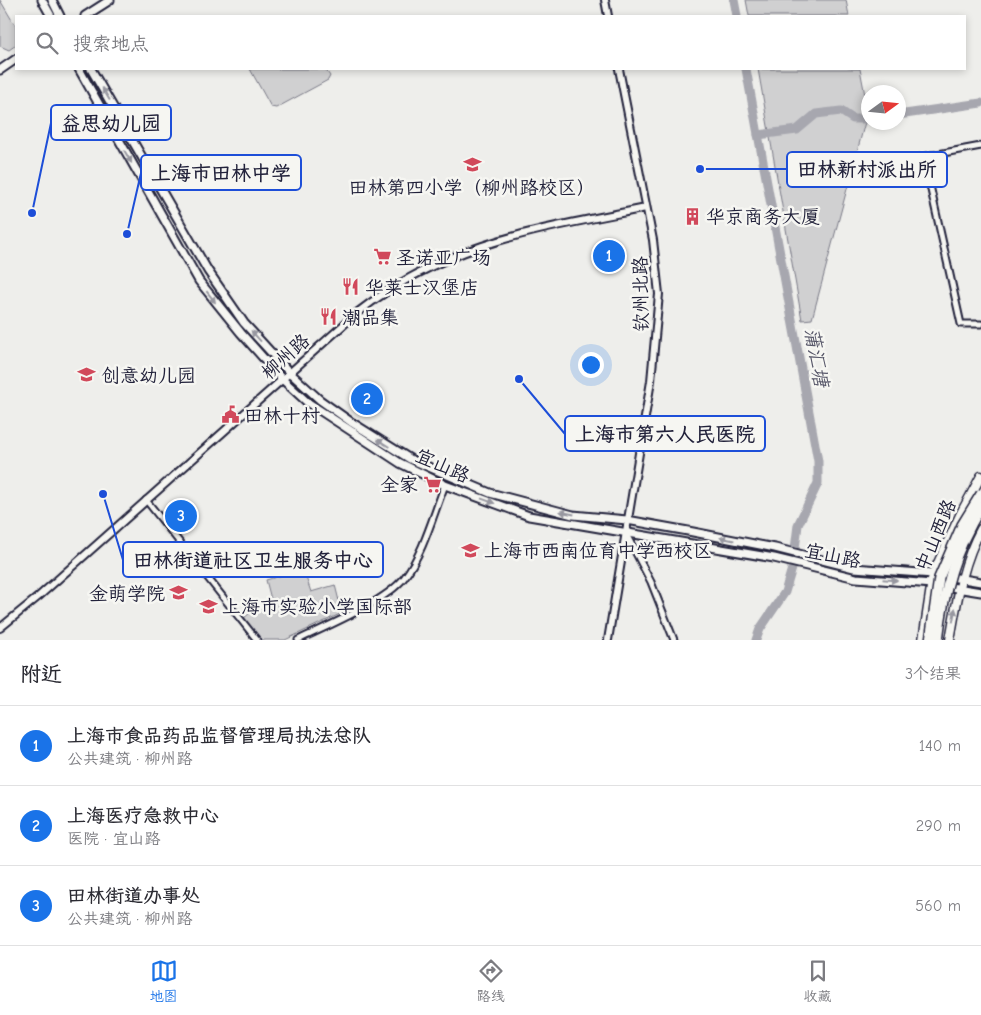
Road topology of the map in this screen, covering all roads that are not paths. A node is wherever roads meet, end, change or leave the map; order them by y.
1 (42, 0) edge
2 (52, 0) edge
3 (110, 0) edge
4 (605, 0) edge
5 (50, 15) edge
6 (60, 15) edge
7 (87, 15) edge
8 (608, 15) edge
9 (15, 60) edge
10 (0, 70) edge
11 (80, 70) edge
12 (92, 70) edge
13 (618, 70) edge
14 (981, 146) edge
15 (931, 155) junction
16 (895, 162) dead end
17 (646, 208) junction
18 (981, 324) edge
19 (289, 372) junction
20 (282, 379) junction
21 (981, 476) edge
22 (444, 486) junction
23 (981, 494) edge
24 (146, 500) junction
25 (981, 508) edge
26 (627, 520) junction
27 (981, 529) edge
28 (625, 534) junction
29 (933, 574) junction
30 (961, 578) junction
31 (981, 582) edge
32 (932, 584) junction
33 (959, 589) junction
34 (981, 592) edge
35 (0, 628) edge
36 (257, 640) edge
37 (298, 640) edge
38 (608, 640) edge
39 (674, 640) edge
40 (923, 640) edge
41 (930, 640) edge
42 (938, 640) edge
43 (950, 640) edge

1 - 5 main road
2 - 6 main road
3 - 7 main road
4 - 8 street
9 - 10 main road
11 -> 20 main road, 宜山路
19 -> 12 main road, 宜山路
13 - 17 street, 钦州北路
14 - 15 street
15 - 16 street
15 - 18 street
17 - 19 street, 柳州路
17 - 26 street, 钦州北路
19 - 20 street, 柳州路
26 -> 19 main road, 宜山路
20 - 22 main road, 宜山路
20 - 24 street, 柳州路
21 - 29 main road, 中山西路
22 -> 28 main road, 宜山路
22 - 37 street
23 - 41 highway, bridge
24 - 35 street, 柳州路
24 - 36 street
25 - 42 highway, bridge
26 - 28 street, 钦州北路
29 -> 26 main road, 宜山路
27 - 30 main road, 中山西路
28 -> 32 main road, 宜山路
28 - 38 street, 钦州北路
28 - 39 street
29 - 30 main road, 宜山路
29 - 32 main road, 中山西路
30 - 31 main road, 宜山路
30 - 33 main road, 中山西路
32 - 33 main road, 宜山路
32 - 40 main road, 中山西路
33 - 34 main road, 宜山路
43 -> 33 main road, 中山西路

